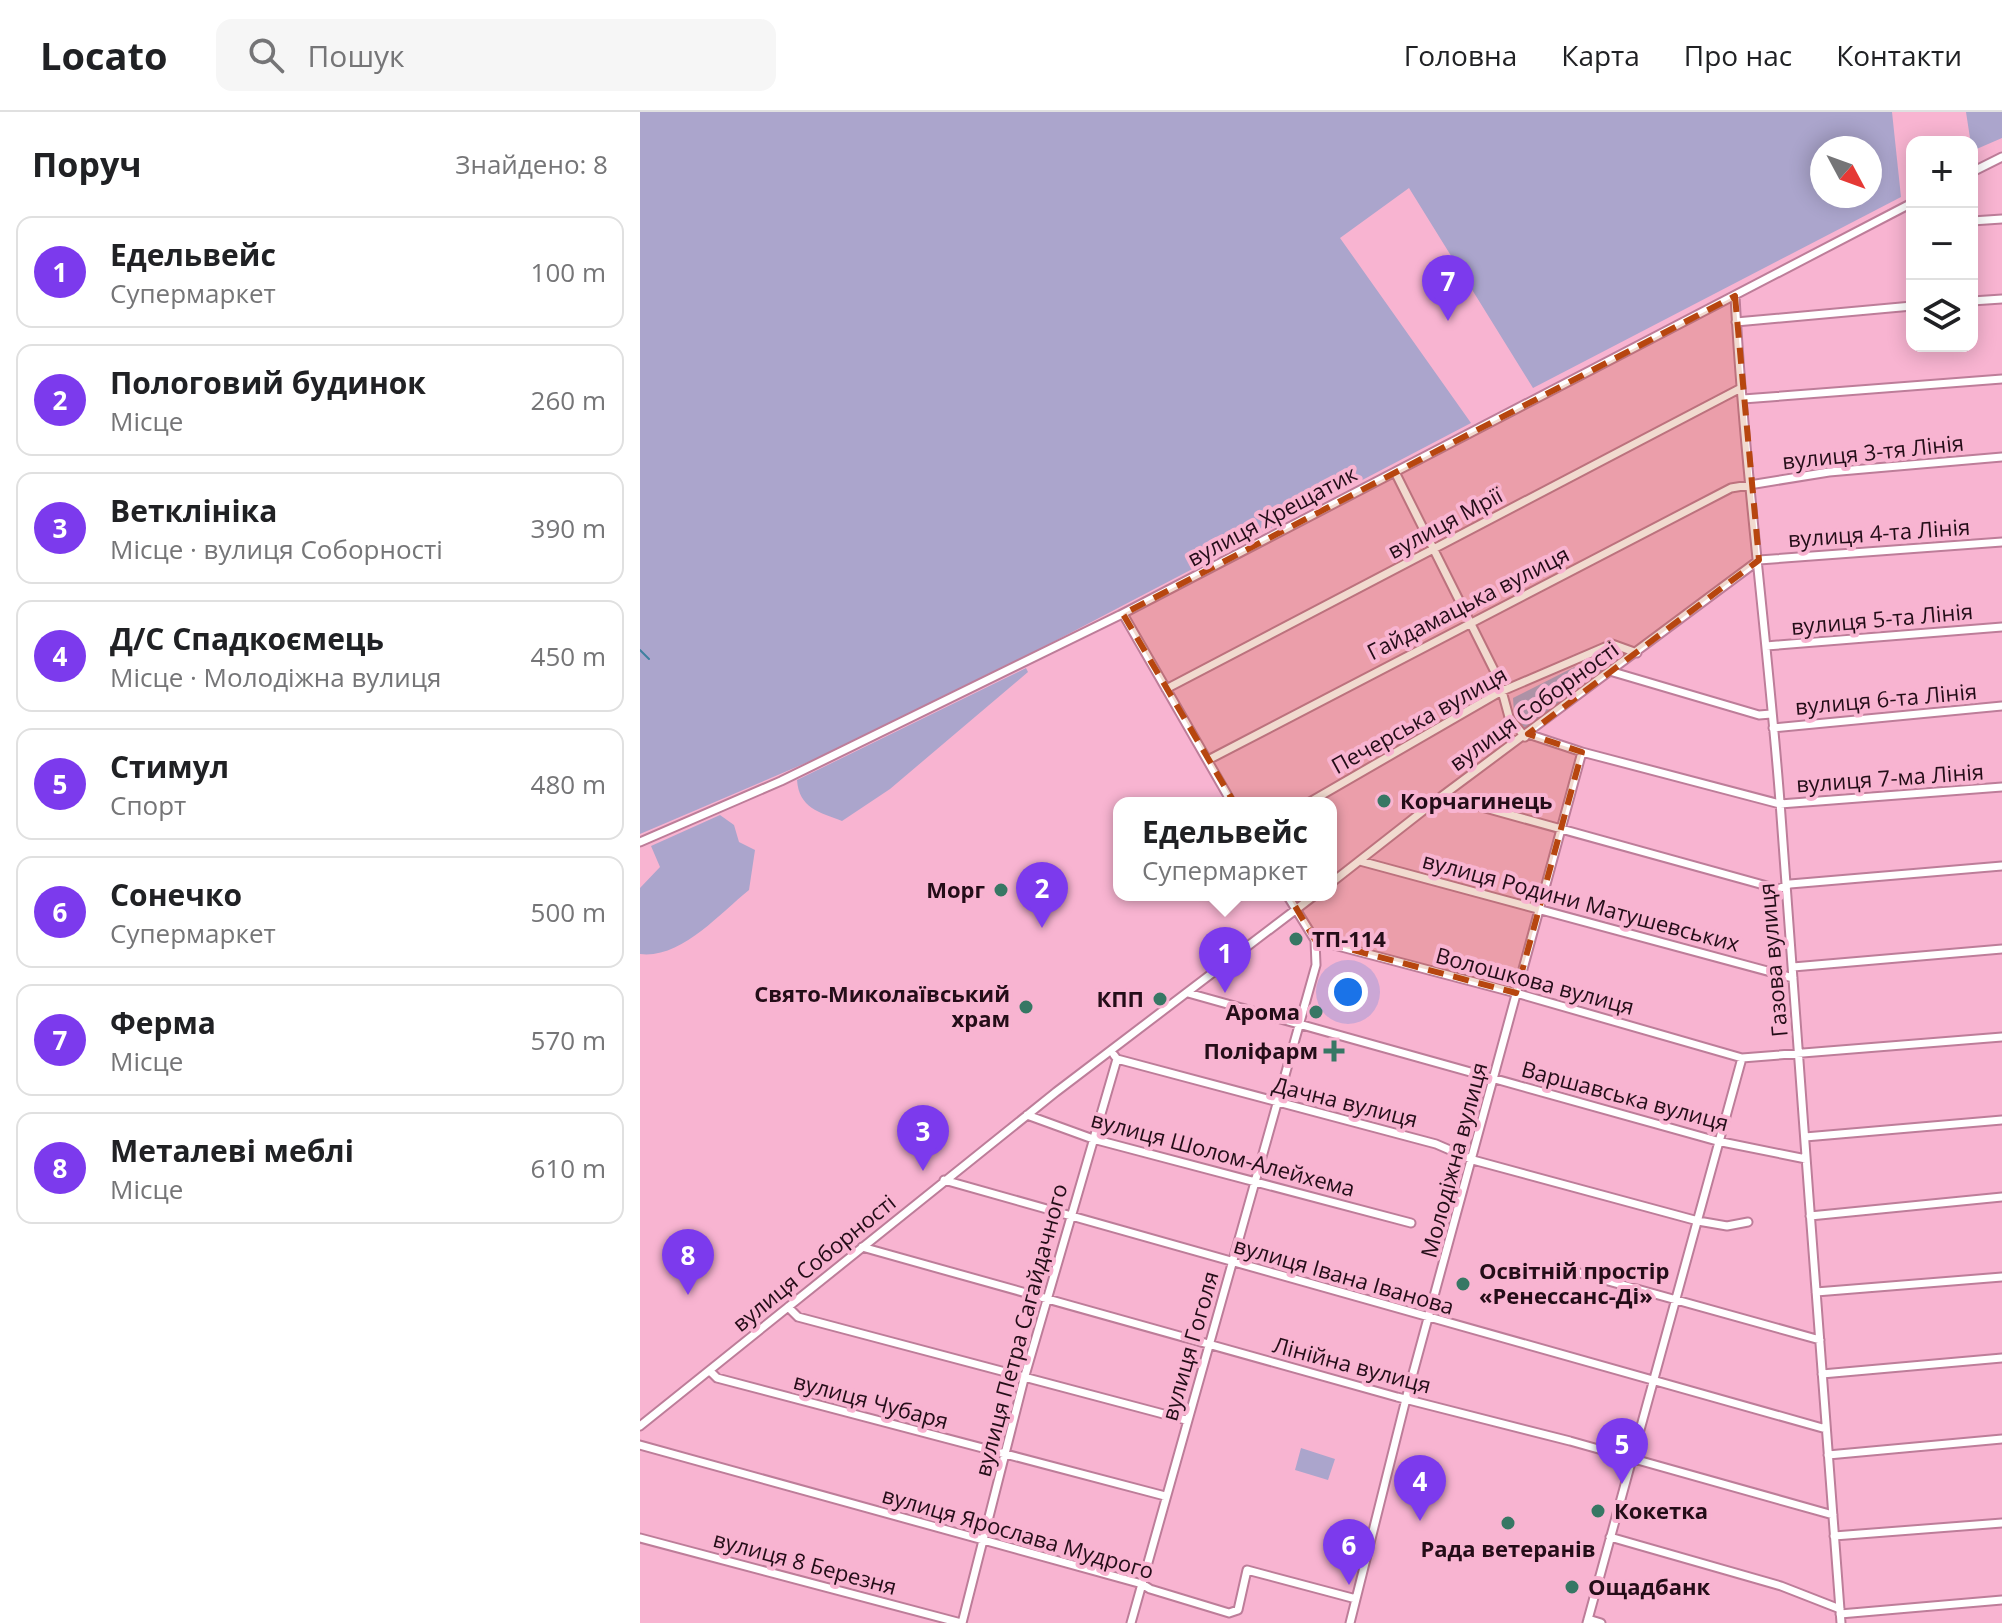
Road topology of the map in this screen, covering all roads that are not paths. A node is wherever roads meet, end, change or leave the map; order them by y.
1 (2002, 157) edge
2 (1978, 169) edge
3 (1906, 206) edge
4 (2002, 219) edge
5 (1978, 221) edge
6 (1735, 296) junction
7 (2002, 299) edge
8 (1978, 301) edge
9 (1906, 307) edge
10 (1736, 322) junction
11 (2002, 379) edge
12 (1741, 388) junction
13 (1743, 399) junction
14 (2002, 457) edge
15 (1395, 472) junction
16 (1747, 483) junction
17 (2002, 542) edge
18 (1433, 549) junction
19 (1759, 560) junction
20 (1123, 614) junction
21 (1470, 621) junction
22 (2002, 627) edge
23 (1766, 646) junction
24 (1637, 653) junction
25 (1613, 672) junction
26 (1166, 689) junction
27 (1504, 692) junction
28 (2002, 706) edge
29 (1771, 714) junction
30 (1773, 728) junction
31 (1526, 736) junction
32 (1582, 752) junction
33 (1208, 760) junction
34 (2002, 787) edge
35 (1442, 796) junction
36 (1229, 797) edge
37 (1319, 797) edge
38 (1780, 804) junction
39 (1561, 831) junction
40 (640, 842) edge
41 (1360, 861) junction
42 (2002, 866) edge
43 (1337, 878) edge
44 (1784, 887) junction
45 (1290, 901) edge
46 (1307, 901) edge
47 (1295, 910) junction
48 (1539, 911) junction
49 (1315, 940) junction
50 (2002, 949) edge
51 (1793, 967) junction
52 (1793, 978) junction
53 (1188, 993) junction
54 (1516, 993) junction
55 (1297, 1023) junction
56 (2002, 1037) edge
57 (1110, 1051) junction
58 (1799, 1054) junction
59 (1742, 1058) junction
60 (1117, 1059) junction
61 (1493, 1081) junction
62 (1277, 1104) junction
63 (1027, 1115) junction
64 (2002, 1120) edge
65 (1805, 1137) junction
66 (1093, 1139) junction
67 (1717, 1141) junction
68 (1806, 1159) junction
69 (1473, 1160) junction
70 (944, 1180) junction
71 (1255, 1181) junction
72 (2002, 1197) edge
73 (1810, 1216) junction
74 (1069, 1218) junction
75 (1698, 1221) junction
76 (1748, 1222) dead end
77 (1411, 1223) dead end
78 (862, 1247) junction
79 (1233, 1262) junction
80 (1565, 1269) dead end
81 (2002, 1277) edge
82 (1816, 1292) junction
83 (1047, 1298) junction
84 (1676, 1300) junction
85 (788, 1307) junction
86 (1430, 1320) junction
87 (1820, 1340) junction
88 (1210, 1344) junction
89 (2002, 1358) edge
90 (710, 1371) junction
91 (1822, 1374) junction
92 (1024, 1379) junction
93 (1654, 1380) junction
94 (1406, 1399) junction
95 (1186, 1420) junction
96 (640, 1426) edge
97 (1826, 1429) junction
98 (2002, 1439) edge
99 (640, 1445) edge
100 (1005, 1455) junction
101 (1828, 1455) junction
102 (1632, 1458) junction
103 (1165, 1496) junction
104 (1833, 1515) junction
105 (2002, 1523) edge
106 (1834, 1536) junction
107 (1610, 1537) junction
108 (640, 1538) edge
109 (984, 1541) junction
110 (1142, 1584) junction
111 (1356, 1599) junction
112 (2002, 1600) edge
113 (1840, 1616) edge
114 (1587, 1621) edge
115 (962, 1623) edge
116 (1131, 1623) edge
117 (1350, 1623) edge
118 (1601, 1623) edge

1 - 2 street
3 - 6 street, вулиця Хрещатик
4 - 5 street
6 - 10 street, Газова вулиця
6 - 15 street, вулиця Хрещатик
7 - 8 street
9 - 10 street
10 - 12 street, Газова вулиця
11 - 13 street
12 - 13 street, Газова вулиця
12 - 18 street, вулиця Мрії
13 - 16 street, Газова вулиця
14 - 16 street, вулиця 3-тя Лінія
15 - 18 street
15 - 20 street, вулиця Хрещатик
16 - 19 street, Газова вулиця
16 - 21 street, Гайдамацька вулиця
17 - 19 street, вулиця 4-та Лінія
18 - 21 street
18 - 26 street, вулиця Мрії
19 - 23 street, Газова вулиця
19 - 24 street, вулиця Соборності
20 - 26 street
20 - 40 street, вулиця Хрещатик
21 - 27 street
21 - 33 street, Гайдамацька вулиця
22 - 23 street, вулиця 5-та Лінія
23 - 29 street, Газова вулиця
24 - 25 street, вулиця Соборності
24 - 27 street, Печерська вулиця
25 - 29 street
25 - 31 street, вулиця Соборності
26 - 33 street
27 - 31 street
27 - 37 street, Печерська вулиця
28 - 30 street, вулиця 6-та Лінія
29 - 30 street, Газова вулиця
30 - 38 street, Газова вулиця
31 - 32 street, вулиця 7-ма Лінія
31 - 35 street, вулиця Соборності
32 - 38 street, вулиця 7-ма Лінія
32 - 39 street, Молодіжна вулиця
33 - 36 street
34 - 38 street, вулиця 7-ма Лінія
35 - 39 street
35 - 41 street, вулиця Соборності
38 - 44 street, Газова вулиця
39 - 44 street
39 - 48 street, Молодіжна вулиця
41 - 43 street, вулиця Соборності
41 - 48 street, вулиця Родини Матушевських
42 - 44 street
44 - 51 street, Газова вулиця
45 - 47 street
46 - 47 street, вулиця Соборності
47 - 49 street
47 - 53 street, вулиця Соборності
48 - 52 street, вулиця Родини Матушевських
48 - 54 street, Молодіжна вулиця
49 - 54 street, Волошкова вулиця
49 - 55 street, вулиця Гоголя
50 - 51 street
51 - 52 street, Газова вулиця
52 - 58 street, Газова вулиця
53 - 55 street, Варшавська вулиця
53 - 57 street, вулиця Соборності
54 - 59 street, Волошкова вулиця
54 - 61 street, Молодіжна вулиця
55 - 61 street, Варшавська вулиця
55 - 62 street, вулиця Гоголя
56 - 58 street, Волошкова вулиця
57 - 60 street
57 - 63 street, вулиця Соборності
58 - 59 street, Волошкова вулиця
58 - 65 street, Газова вулиця
59 - 67 street
60 - 62 street, Дачна вулиця
60 - 66 street, вулиця Петра Сагайдачного
61 - 67 street, Варшавська вулиця
61 - 69 street, Молодіжна вулиця
62 - 69 street, Дачна вулиця
62 - 71 street, вулиця Гоголя
63 - 66 street, вулиця Шолом-Алейхема
63 - 70 street, вулиця Соборності
64 - 65 street
65 - 68 street, Газова вулиця
66 - 71 street, вулиця Шолом-Алейхема
66 - 74 street, вулиця Петра Сагайдачного
67 - 68 street, Варшавська вулиця
67 - 75 street
68 - 73 street, Газова вулиця
69 - 75 street, Дачна вулиця
69 - 86 street, Молодіжна вулиця
70 - 74 street, вулиця Івана Іванова
70 - 78 street, вулиця Соборності
71 - 77 street, вулиця Шолом-Алейхема
71 - 79 street, вулиця Гоголя
72 - 73 street
73 - 82 street, Газова вулиця
74 - 79 street, вулиця Івана Іванова
74 - 83 street, вулиця Петра Сагайдачного
75 - 76 street, Дачна вулиця
75 - 84 street
78 - 83 street, Лінійна вулиця
78 - 85 street, вулиця Соборності
79 - 86 street, вулиця Івана Іванова
79 - 88 street, вулиця Гоголя
80 - 84 street
81 - 82 street
82 - 87 street, Газова вулиця
83 - 88 street, Лінійна вулиця
83 - 92 street, вулиця Петра Сагайдачного
84 - 87 street
84 - 93 street
85 - 90 street, вулиця Соборності
85 - 92 street
86 - 93 street, вулиця Івана Іванова
86 - 94 street, Молодіжна вулиця
87 - 91 street, Газова вулиця
88 - 94 street, Лінійна вулиця
88 - 95 street, вулиця Гоголя
89 - 91 street
90 - 96 street, вулиця Соборності
90 - 100 street, вулиця Чубаря
91 - 97 street, Газова вулиця
92 - 95 street
92 - 100 street, вулиця Петра Сагайдачного
93 - 97 street, вулиця Івана Іванова
93 - 102 street
94 - 102 street, Лінійна вулиця
94 - 111 street, Молодіжна вулиця
95 - 103 street, вулиця Гоголя
97 - 101 street, Газова вулиця
98 - 101 street
99 - 109 street, вулиця Ярослава Мудрого
100 - 103 street, вулиця Чубаря
100 - 109 street, вулиця Петра Сагайдачного
101 - 104 street, Газова вулиця
102 - 104 street, Лінійна вулиця
102 - 107 street
103 - 110 street, вулиця Гоголя
104 - 106 street, Газова вулиця
105 - 106 street
106 - 113 street, Газова вулиця
107 - 113 street
107 - 114 street
108 - 115 street, вулиця 8 Березня
109 - 110 street, вулиця Ярослава Мудрого
109 - 115 street, вулиця Петра Сагайдачного
110 - 111 street, вулиця Ярослава Мудрого
110 - 116 street, вулиця Гоголя
111 - 117 street, Молодіжна вулиця
112 - 113 street
114 - 118 street

